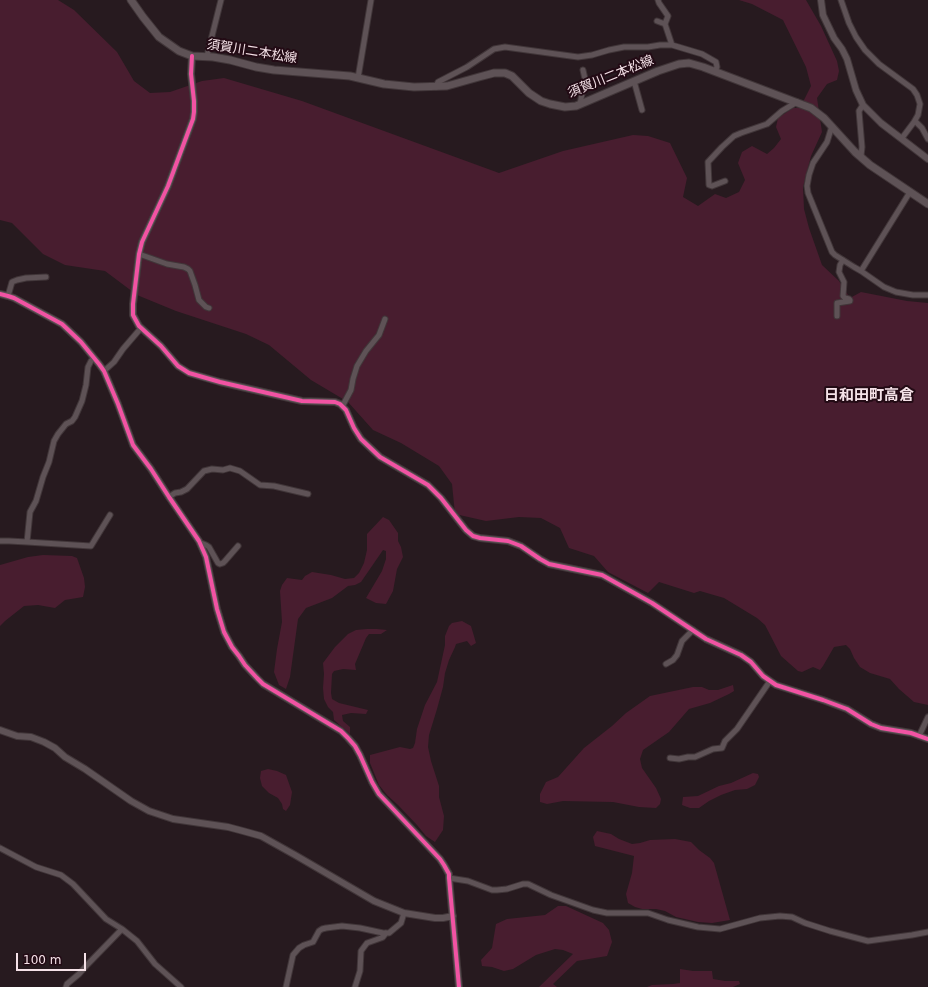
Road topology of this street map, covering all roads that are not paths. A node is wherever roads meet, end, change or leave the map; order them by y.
1 (131, 0) edge
2 (221, 0) edge
3 (370, 0) edge
4 (658, 0) edge
5 (821, 0) edge
6 (841, 0) edge
7 (657, 21) dead end
8 (665, 24) junction
9 (672, 45) junction
10 (192, 56) junction
11 (207, 56) junction
12 (583, 70) dead end
13 (716, 71) junction
14 (358, 78) junction
15 (634, 81) junction
16 (436, 87) junction
17 (797, 102) junction
18 (580, 104) junction
19 (863, 105) junction
20 (642, 110) dead end
21 (915, 122) junction
22 (832, 126) junction
23 (902, 138) junction
24 (928, 139) edge
25 (861, 156) junction
26 (928, 159) edge
27 (725, 181) dead end
28 (910, 192) junction
29 (928, 204) edge
30 (139, 254) junction
31 (843, 260) junction
32 (861, 271) junction
33 (46, 277) dead end
34 (0, 294) edge
35 (928, 295) edge
36 (8, 296) junction
37 (209, 308) dead end
38 (837, 316) dead end
39 (385, 319) dead end
40 (141, 328) junction
41 (94, 358) junction
42 (104, 371) junction
43 (343, 405) junction
44 (308, 494) dead end
45 (169, 497) junction
46 (110, 515) dead end
47 (0, 541) edge
48 (27, 542) junction
49 (201, 543) junction
50 (238, 546) dead end
51 (693, 630) junction
52 (666, 664) dead end
53 (770, 681) junction
54 (928, 718) edge
55 (0, 730) edge
56 (919, 736) junction
57 (928, 739) edge
58 (670, 758) dead end
59 (0, 848) edge
60 (450, 878) junction
61 (404, 914) junction
62 (453, 916) junction
63 (122, 929) junction
64 (928, 932) edge
65 (386, 933) junction
66 (66, 987) edge
67 (181, 987) edge
68 (286, 987) edge
69 (355, 987) edge
70 (459, 987) edge

1 - 10 main road, 須賀川二本松線
2 - 11 street
3 - 14 street
4 - 8 street
5 - 19 street
6 - 21 street
7 - 8 street
8 - 9 street
9 - 13 street
9 - 16 street
10 - 11 main road, 須賀川二本松線
10 - 30 street
11 - 14 main road, 須賀川二本松線
12 - 18 street
13 - 15 main road, 須賀川二本松線
13 - 17 main road, 須賀川二本松線
14 - 16 main road, 須賀川二本松線
15 - 18 main road, 須賀川二本松線
15 - 20 street
16 - 18 main road, 須賀川二本松線
17 - 22 main road, 須賀川二本松線
17 - 27 street
19 - 23 street
19 - 25 street
21 - 23 street
21 - 24 street
22 - 25 main road, 須賀川二本松線
22 - 31 street
23 - 26 street
25 - 28 main road, 須賀川二本松線
28 - 29 main road, 須賀川二本松線
28 - 32 street
30 - 37 street
30 - 40 street
31 - 32 street
31 - 38 street
32 - 35 street
33 - 36 street
34 - 36 street
36 - 41 street
39 - 43 street
40 - 42 street
40 - 43 street
41 - 42 street
41 - 48 street
42 - 45 street
43 - 51 street
44 - 45 street
45 - 49 street
46 - 48 street
47 - 48 street
49 - 50 street
49 - 60 street
51 - 52 street
51 - 53 street
53 - 56 street
53 - 58 street
54 - 56 street
55 - 61 street
56 - 57 street
59 - 63 street
60 - 62 street
60 - 64 street
61 - 62 street
61 - 65 street
62 - 70 street
63 - 66 street
63 - 67 street
65 - 68 street
65 - 69 street

